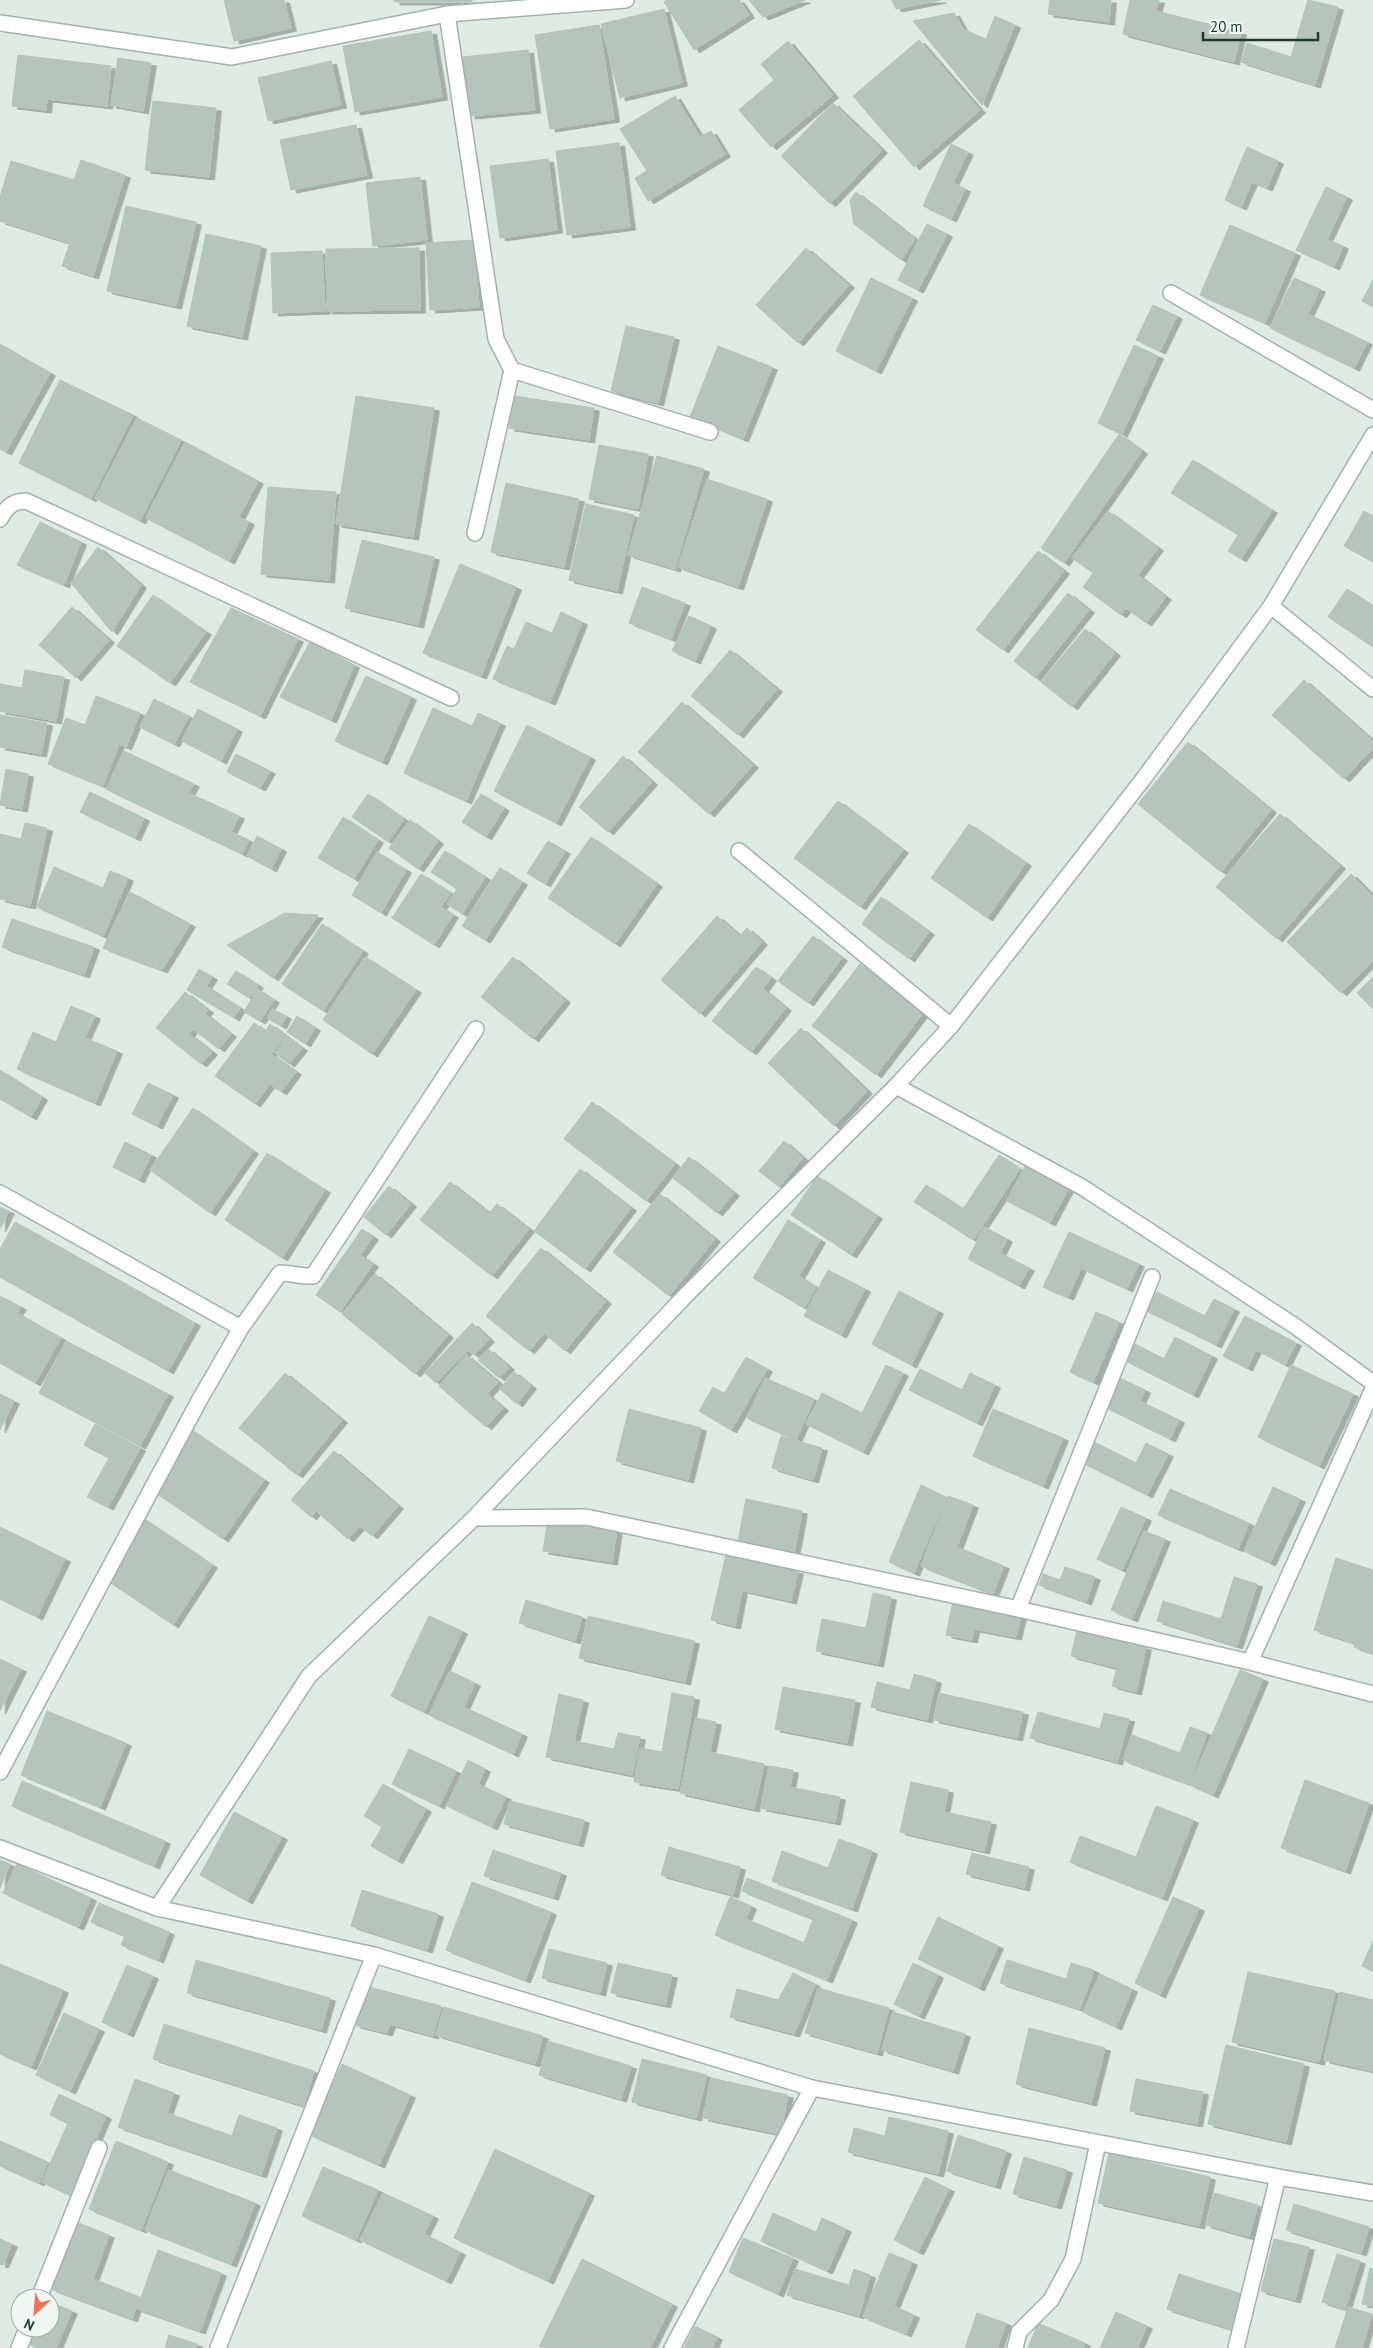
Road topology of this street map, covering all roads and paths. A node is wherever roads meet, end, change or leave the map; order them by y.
1 (626, 0) edge
2 (447, 14) junction
3 (0, 23) edge
4 (1171, 294) dead end
5 (512, 370) junction
6 (1373, 410) edge
7 (710, 432) dead end
8 (1373, 435) edge
9 (0, 519) edge
10 (475, 533) dead end
11 (1270, 606) junction
12 (1373, 689) edge
13 (450, 698) dead end
14 (739, 851) dead end
15 (951, 1026) junction
16 (476, 1029) dead end
17 (896, 1086) junction
18 (0, 1192) edge
19 (1152, 1277) dead end
20 (241, 1328) junction
21 (1373, 1383) edge
22 (1373, 1389) edge
23 (474, 1518) junction
24 (1018, 1609) junction
25 (1250, 1662) junction
26 (1373, 1694) edge
27 (0, 1772) edge
28 (0, 1848) edge
29 (157, 1908) junction
30 (374, 1955) junction
31 (812, 2088) junction
32 (1098, 2143) junction
33 (99, 2148) dead end
34 (1278, 2177) junction
35 (1373, 2193) edge
36 (42, 2288) edge
37 (218, 2348) edge
38 (672, 2348) edge
39 (1015, 2348) edge
40 (1236, 2348) edge

1 - 2 street
2 - 3 street
2 - 5 street
4 - 6 street
5 - 7 street
5 - 10 street
8 - 11 street
9 - 13 street
11 - 12 street
11 - 15 street
14 - 15 street
15 - 17 street
16 - 20 street
17 - 21 street
17 - 23 street
18 - 20 street
19 - 24 street
20 - 27 street
22 - 25 street
23 - 24 street
23 - 29 street
24 - 25 street
25 - 26 street
28 - 29 street
29 - 30 street
30 - 31 street
30 - 37 street
31 - 32 street
31 - 38 street
32 - 34 street
32 - 39 street
33 - 36 street
34 - 35 street
34 - 40 street

